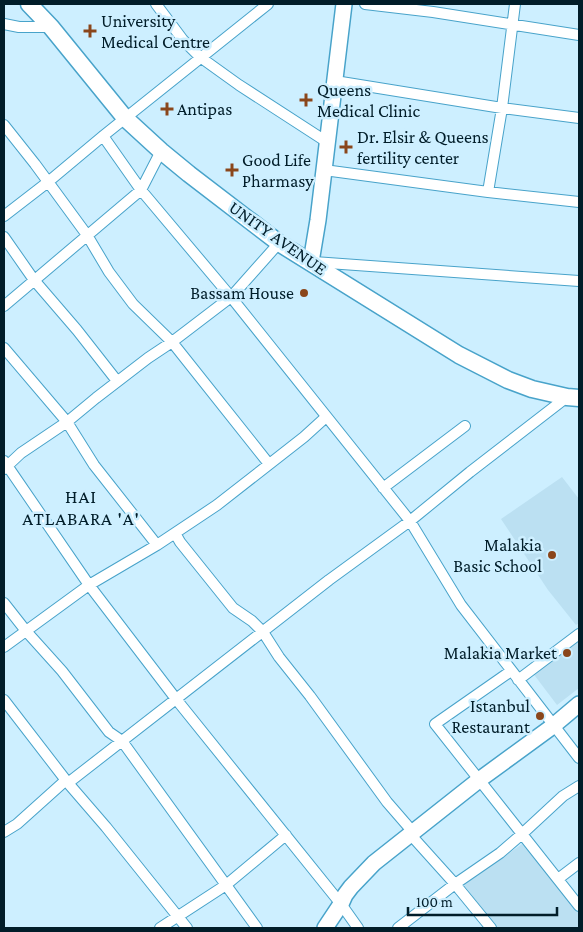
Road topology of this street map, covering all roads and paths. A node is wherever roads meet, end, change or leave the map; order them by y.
1 (29, 4) edge
2 (156, 4) edge
3 (268, 4) edge
4 (344, 4) edge
5 (365, 4) edge
6 (515, 4) edge
7 (4, 24) edge
8 (512, 24) junction
9 (51, 27) junction
10 (579, 35) edge
11 (200, 57) junction
12 (334, 82) junction
13 (502, 108) junction
14 (125, 118) junction
15 (579, 118) edge
16 (4, 125) edge
17 (103, 136) junction
18 (327, 142) junction
19 (161, 151) junction
20 (324, 170) junction
21 (48, 182) junction
22 (141, 190) junction
23 (488, 192) junction
24 (579, 202) edge
25 (4, 216) edge
26 (86, 235) junction
27 (4, 237) edge
28 (279, 242) junction
29 (311, 262) junction
30 (34, 280) junction
31 (579, 281) edge
32 (231, 297) junction
33 (4, 306) edge
34 (172, 342) junction
35 (4, 348) edge
36 (117, 381) junction
37 (573, 397) edge
38 (326, 417) junction
39 (67, 422) junction
40 (465, 426) dead end
41 (269, 464) junction
42 (5, 465) edge
43 (383, 488) junction
44 (410, 521) junction
45 (175, 533) junction
46 (157, 545) junction
47 (89, 585) junction
48 (4, 603) edge
49 (26, 631) junction
50 (263, 632) junction
51 (579, 634) edge
52 (4, 647) edge
53 (511, 671) junction
54 (518, 680) junction
55 (176, 699) junction
56 (4, 700) edge
57 (579, 704) edge
58 (553, 726) junction
59 (122, 741) junction
60 (579, 758) edge
61 (479, 780) junction
62 (68, 783) junction
63 (579, 786) edge
64 (4, 832) edge
65 (412, 833) junction
66 (522, 834) junction
67 (286, 835) junction
68 (579, 864) edge
69 (558, 880) junction
70 (455, 884) junction
71 (226, 885) junction
72 (341, 904) junction
73 (579, 906) edge
74 (178, 917) junction
75 (160, 928) edge
76 (187, 928) edge
77 (257, 928) edge
78 (326, 928) edge
79 (358, 928) edge
80 (398, 928) edge
81 (491, 928) edge

1 - 9 main road, UNITY AVENUE
2 - 11 street
3 - 11 street
4 - 12 street
5 - 8 street
6 - 8 street
7 - 9 street
8 - 10 street
8 - 13 street
9 - 14 main road, UNITY AVENUE
11 - 14 street
11 - 18 street
12 - 13 street
12 - 18 street
13 - 15 street
13 - 23 street
14 - 17 street
14 - 19 main road, UNITY AVENUE
16 - 21 street
17 - 21 street
17 - 22 street
18 - 20 street
19 - 22 street
19 - 28 main road, UNITY AVENUE
20 - 23 street
20 - 29 street
21 - 25 street
21 - 26 street
22 - 26 street
22 - 32 street
23 - 24 street
26 - 30 street
26 - 34 street
27 - 30 street
28 - 29 main road, UNITY AVENUE
28 - 32 street
29 - 31 street
29 - 37 main road, UNITY AVENUE
30 - 33 street
30 - 36 street
32 - 34 street
32 - 38 street
34 - 36 street
34 - 41 street
35 - 39 street
36 - 39 street
37 - 44 street
38 - 41 street
38 - 43 street
39 - 42 street
39 - 46 street
40 - 43 street
41 - 45 street
42 - 47 street
43 - 44 street
44 - 50 street
44 - 53 street
45 - 46 street
45 - 50 street
46 - 47 street
47 - 49 street
47 - 55 street
48 - 49 street
49 - 52 street
49 - 59 street
50 - 55 street
50 - 65 street
51 - 54 street
53 - 54 street
53 - 61 street
54 - 58 street
55 - 59 street
55 - 67 street
56 - 62 street
57 - 58 street
58 - 60 street
58 - 61 street
59 - 62 street
59 - 71 street
61 - 65 street
61 - 66 street
62 - 64 street
62 - 74 street
63 - 66 street
65 - 70 street
65 - 72 street
66 - 69 street
66 - 70 street
67 - 71 street
67 - 72 street
68 - 69 street
69 - 73 street
70 - 80 street
70 - 81 street
71 - 74 street
71 - 77 street
72 - 78 street
72 - 79 street
74 - 75 street
74 - 76 street

